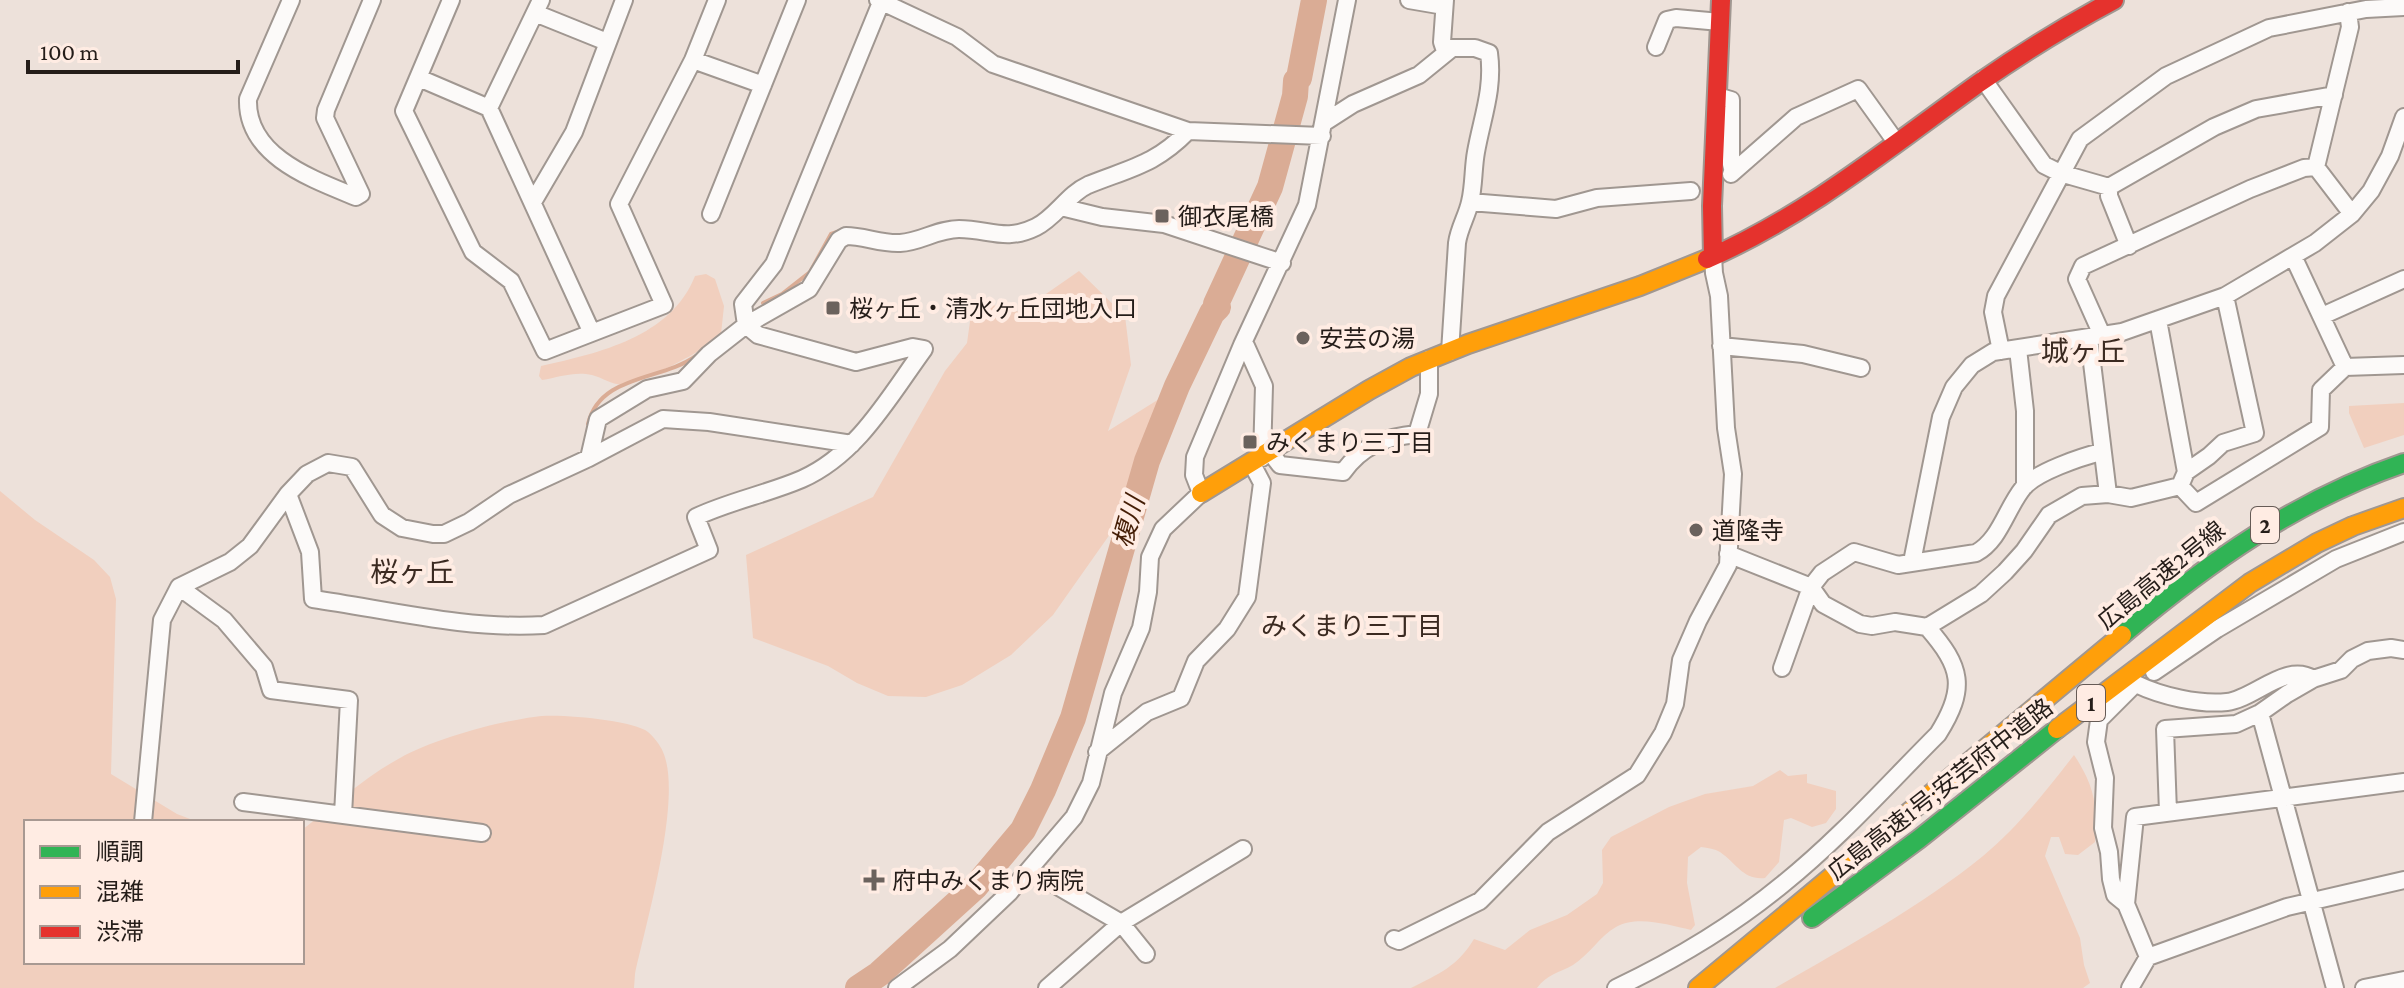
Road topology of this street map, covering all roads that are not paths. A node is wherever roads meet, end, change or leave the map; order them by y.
1 (291, 0) edge
2 (372, 0) edge
3 (451, 0) edge
4 (624, 0) edge
5 (717, 0) edge
6 (797, 0) edge
7 (1347, 0) edge
8 (1409, 0) edge
9 (1721, 0) edge
10 (2114, 0) edge
11 (880, 1) edge
12 (1445, 3) edge
13 (538, 6) edge
14 (2404, 7) edge
15 (2348, 12) junction
16 (1720, 22) junction
17 (607, 42) junction
18 (1656, 47) dead end
19 (1451, 49) junction
20 (693, 60) junction
21 (419, 78) junction
22 (1983, 79) junction
23 (763, 85) junction
24 (2334, 95) junction
25 (1717, 96) junction
26 (489, 108) junction
27 (2404, 117) edge
28 (1323, 129) junction
29 (1188, 131) junction
30 (1896, 142) junction
31 (2316, 167) junction
32 (2060, 173) junction
33 (2109, 187) junction
34 (1691, 191) dead end
35 (533, 202) junction
36 (1470, 202) junction
37 (1061, 207) junction
38 (711, 214) dead end
39 (2352, 214) junction
40 (2129, 246) junction
41 (1713, 256) junction
42 (2293, 256) junction
43 (1282, 263) junction
44 (2403, 282) edge
45 (2225, 296) junction
46 (2322, 316) junction
47 (2158, 320) junction
48 (746, 325) junction
49 (591, 331) junction
50 (2095, 336) junction
51 (1242, 345) junction
52 (1721, 346) junction
53 (2009, 350) junction
54 (1450, 352) junction
55 (1429, 359) junction
56 (2404, 365) edge
57 (2345, 367) junction
58 (1861, 368) dead end
59 (852, 444) junction
60 (2404, 445) edge
61 (2101, 452) junction
62 (589, 458) junction
63 (1261, 458) junction
64 (2404, 463) edge
65 (2183, 479) junction
66 (2025, 486) junction
67 (1201, 493) junction
68 (288, 494) junction
69 (2108, 494) junction
70 (2393, 512) edge
71 (2404, 532) edge
72 (1728, 554) junction
73 (1912, 562) junction
74 (179, 587) junction
75 (1811, 587) junction
76 (1927, 627) junction
77 (2404, 650) edge
78 (1782, 668) dead end
79 (2313, 679) junction
80 (2136, 684) junction
81 (2260, 713) junction
82 (1096, 753) junction
83 (1970, 763) junction
84 (2404, 782) edge
85 (2282, 797) junction
86 (243, 802) dead end
87 (2168, 812) junction
88 (343, 815) junction
89 (143, 820) edge
90 (482, 833) dead end
91 (1243, 849) dead end
92 (1030, 870) junction
93 (2404, 880) edge
94 (2311, 902) junction
95 (2126, 904) junction
96 (1121, 923) junction
97 (1799, 928) dead end
98 (1394, 939) dead end
99 (1146, 954) dead end
100 (2148, 957) junction
101 (2404, 980) edge
102 (907, 986) edge
103 (1047, 988) edge
104 (1616, 988) edge
105 (1698, 988) edge
106 (2130, 988) edge
107 (2335, 988) edge
108 (2364, 988) edge

1 - 2 street
3 - 21 street
4 - 17 street
5 - 20 street
6 - 23 street
7 - 28 street
8 - 12 street
9 - 16 main road
10 - 22 main road
11 - 29 street
11 - 48 street
12 - 19 street
13 - 17 street
13 - 26 street
14 - 15 street
15 - 24 street
15 - 32 street
16 - 18 street
16 - 25 main road
17 - 35 street
19 - 28 street
19 - 36 street
20 - 23 street
20 - 49 street
21 - 26 street
21 - 49 street
22 - 30 main road
22 - 32 street
23 - 38 street
24 - 31 street
24 - 33 street
25 - 30 street
25 - 41 main road
26 - 35 street
27 - 39 street
28 - 29 street
28 - 43 street
29 - 37 street
30 - 41 main road
31 - 39 street
31 - 40 street
32 - 33 street
32 - 53 street
33 - 40 street
34 - 36 street
35 - 49 street
36 - 54 street
37 - 43 street
37 - 48 street
39 - 42 street
40 - 50 street
41 - 52 street
41 - 54 main road
42 - 45 street
42 - 46 street
43 - 51 street
44 - 46 street
45 - 47 street
45 - 65 street
46 - 57 street
47 - 50 street
47 - 65 street
48 - 59 street
48 - 62 street
50 - 53 street
50 - 61 street
51 - 63 street
51 - 67 street
52 - 58 street
52 - 72 street
53 - 66 street
53 - 73 street
54 - 55 main road
55 - 63 main road
55 - 63 street
56 - 57 street
57 - 65 street
59 - 62 street
59 - 68 street
60 - 83 main road
61 - 66 street
61 - 69 street
62 - 68 street
63 - 67 main road
63 - 82 street
64 - 83 main road, 広島高速2号線 / 2
65 - 69 street
66 - 73 street
67 - 82 street
68 - 74 street
69 - 76 street
70 - 97 main road, 広島高速1号;安芸府中道路 / 1
71 - 80 street
72 - 75 street
72 - 98 street
73 - 75 street
74 - 88 street
74 - 89 street
75 - 76 street
75 - 78 street
76 - 104 street
77 - 79 street
79 - 80 street
79 - 81 street
80 - 95 street
81 - 85 street
81 - 87 street
82 - 92 street
83 - 105 main road, 広島高速1号;安芸府中道路
84 - 85 street
85 - 87 street
85 - 94 street
86 - 88 street
87 - 95 street
88 - 90 street
91 - 96 street
92 - 96 street
92 - 102 street
93 - 94 street
94 - 100 street
94 - 107 street
95 - 100 street
96 - 99 street
96 - 103 street
100 - 106 street
101 - 108 street

